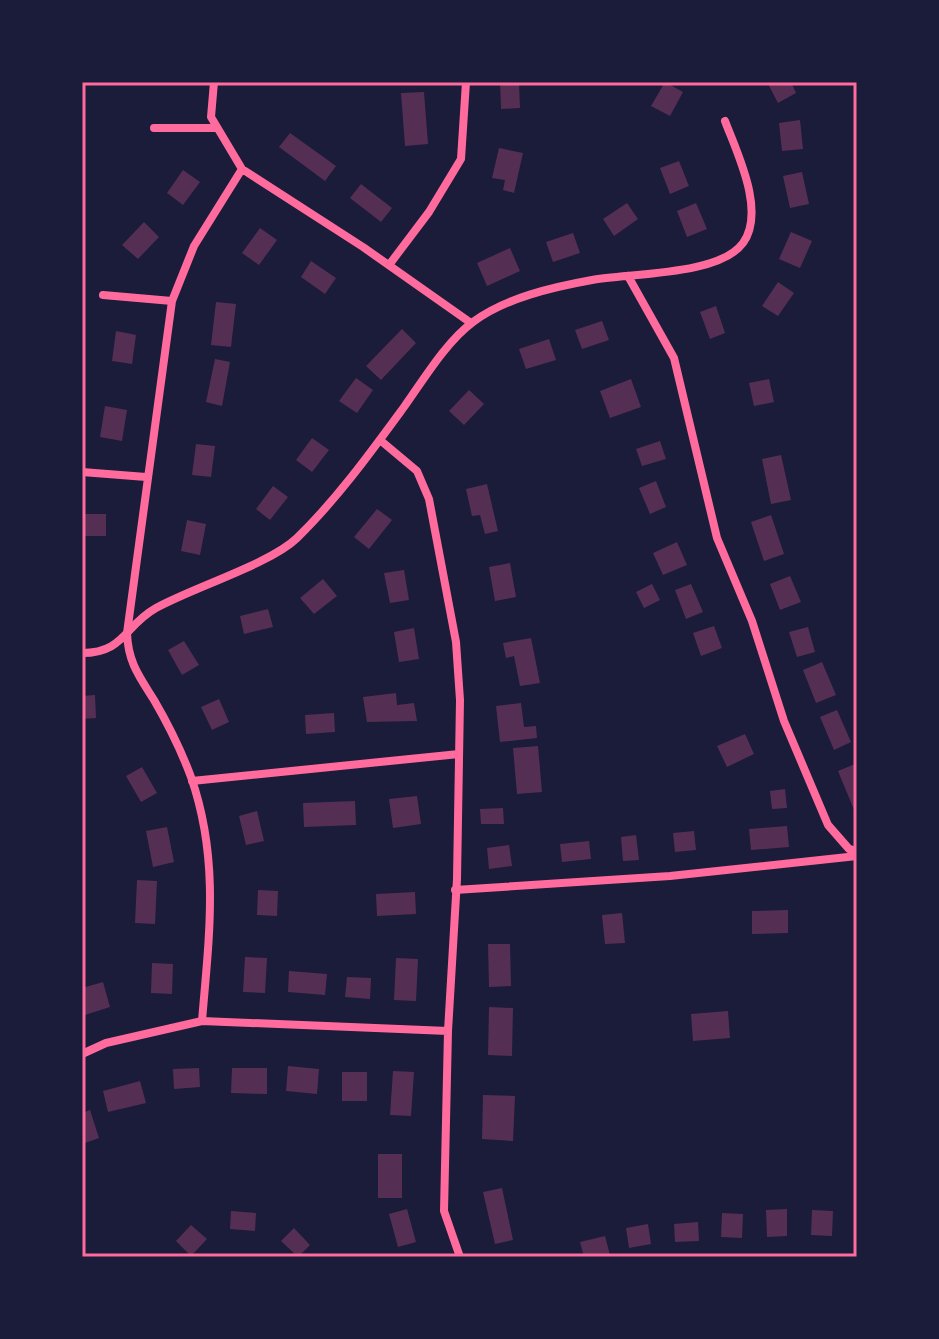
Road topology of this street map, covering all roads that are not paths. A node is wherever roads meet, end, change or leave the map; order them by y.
1 (214, 82) edge
2 (466, 82) edge
3 (725, 121) dead end
4 (154, 128) dead end
5 (214, 128) junction
6 (242, 169) junction
7 (389, 265) junction
8 (628, 276) junction
9 (103, 295) dead end
10 (172, 301) junction
11 (471, 323) junction
12 (380, 440) junction
13 (82, 472) edge
14 (146, 477) junction
15 (127, 633) junction
16 (82, 653) edge
17 (459, 754) junction
18 (192, 781) junction
19 (857, 854) edge
20 (455, 890) junction
21 (202, 1021) junction
22 (448, 1031) junction
23 (82, 1054) edge
24 (460, 1257) edge

1 - 5 street
2 - 7 street
3 - 8 street
4 - 5 street
5 - 6 street
6 - 7 street
6 - 10 street
7 - 11 street
8 - 11 street
8 - 19 street
9 - 10 street
10 - 14 street
11 - 12 street
12 - 15 street
12 - 17 street
13 - 14 street
14 - 15 street
15 - 16 street
15 - 18 street
17 - 18 street
17 - 20 street
18 - 21 street
19 - 20 street
20 - 22 street
21 - 22 street
21 - 23 street
22 - 24 street

